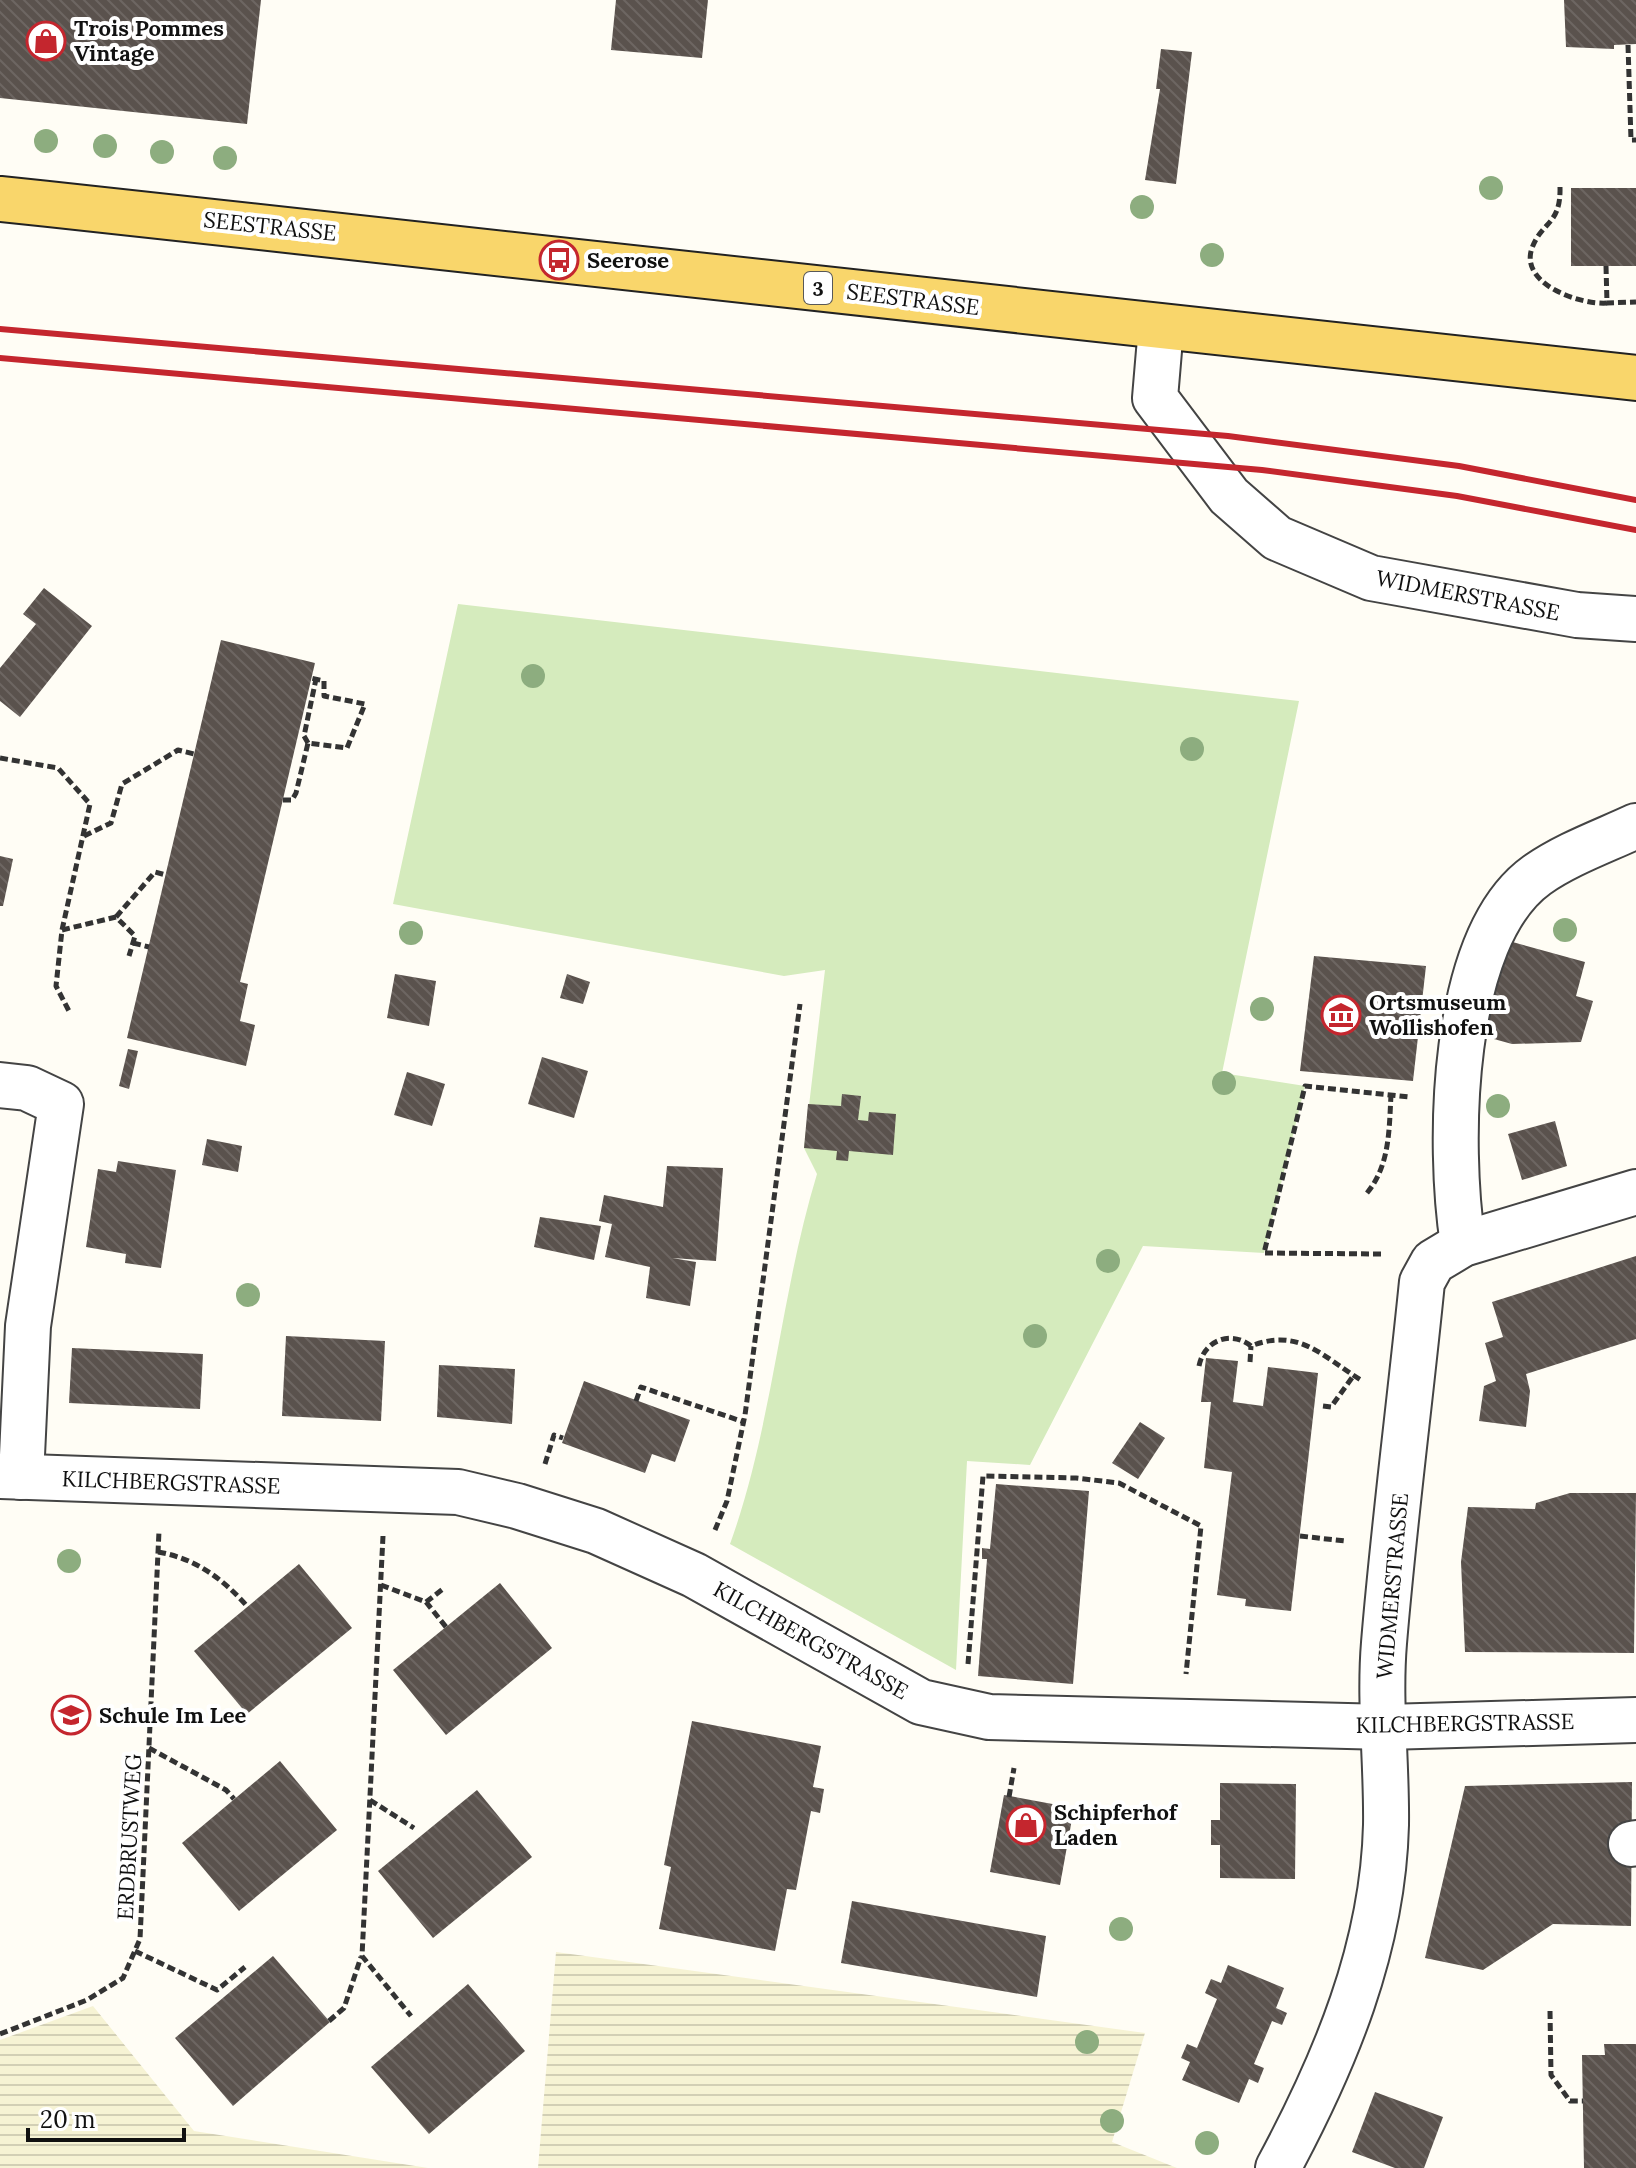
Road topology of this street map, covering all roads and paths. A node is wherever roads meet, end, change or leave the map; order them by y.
1 (1628, 45) dead end
2 (1636, 140) edge
3 (1560, 187) dead end
4 (0, 199) edge
5 (1606, 266) dead end
6 (1636, 302) edge
7 (1607, 303) junction
8 (1161, 327) junction
9 (1636, 378) edge
10 (1636, 619) edge
11 (308, 743) junction
12 (194, 754) dead end
13 (0, 758) edge
14 (283, 800) dead end
15 (1636, 826) edge
16 (83, 837) junction
17 (166, 875) dead end
18 (116, 917) junction
19 (62, 930) junction
20 (133, 943) junction
21 (149, 947) dead end
22 (129, 956) dead end
23 (800, 1004) dead end
24 (70, 1013) dead end
25 (0, 1085) edge
26 (1391, 1095) junction
27 (1459, 1102) junction
28 (1636, 1192) edge
29 (1367, 1193) dead end
30 (1463, 1244) junction
31 (1383, 1255) dead end
32 (1251, 1346) junction
33 (1250, 1362) dead end
34 (1199, 1366) dead end
35 (1354, 1375) junction
36 (1372, 1387) dead end
37 (636, 1401) dead end
38 (1323, 1406) dead end
39 (744, 1422) junction
40 (563, 1438) dead end
41 (10, 1476) edge
42 (541, 1476) dead end
43 (384, 1523) dead end
44 (159, 1524) dead end
45 (1300, 1536) dead end
46 (1356, 1542) dead end
47 (158, 1552) junction
48 (694, 1575) junction
49 (381, 1585) junction
50 (443, 1589) dead end
51 (426, 1602) junction
52 (247, 1606) dead end
53 (446, 1627) dead end
54 (966, 1681) dead end
55 (1185, 1687) dead end
56 (1636, 1720) edge
57 (1386, 1727) junction
58 (149, 1748) junction
59 (1015, 1760) dead end
60 (1009, 1797) dead end
61 (234, 1799) dead end
62 (369, 1800) junction
63 (414, 1828) dead end
64 (135, 1951) junction
65 (362, 1956) junction
66 (245, 1967) dead end
67 (1550, 2011) dead end
68 (411, 2016) dead end
69 (329, 2021) dead end
70 (0, 2034) edge
71 (1583, 2101) dead end
72 (1278, 2168) edge

1 - 2 path
3 - 7 path
4 - 8 main road, SEESTRASSE / 3
5 - 7 path
6 - 7 path
8 - 9 main road, SEESTRASSE / 3
8 - 10 street, WIDMERSTRASSE
11 - 11 path
11 - 14 path
12 - 16 path
13 - 16 path
15 - 27 street
16 - 19 path
17 - 18 path
18 - 19 path
18 - 20 path
19 - 24 path
20 - 21 path
20 - 22 path
23 - 39 path
25 - 41 street
26 - 27 path
26 - 29 path
26 - 31 path
27 - 30 street
28 - 30 street, WIDMERSTRASSE
30 - 57 street, WIDMERSTRASSE
32 - 33 path
32 - 34 path
32 - 35 path
35 - 36 path
35 - 38 path
37 - 39 path
39 - 48 path
40 - 42 path
41 - 48 street, KILCHBERGSTRASSE
43 - 49 path
44 - 47 path, ERDBRUSTWEG
45 - 46 path
47 - 52 path
47 - 58 path, ERDBRUSTWEG
48 - 57 street, KILCHBERGSTRASSE
49 - 51 path
49 - 62 path
50 - 51 path
51 - 53 path
54 - 55 path
56 - 57 street, KILCHBERGSTRASSE
57 - 72 street, WIDMERSTRASSE
58 - 61 path
58 - 64 path, ERDBRUSTWEG
59 - 60 path
62 - 63 path
62 - 65 path
64 - 66 path
64 - 70 path, ERDBRUSTWEG
65 - 68 path
65 - 69 path
67 - 71 path

